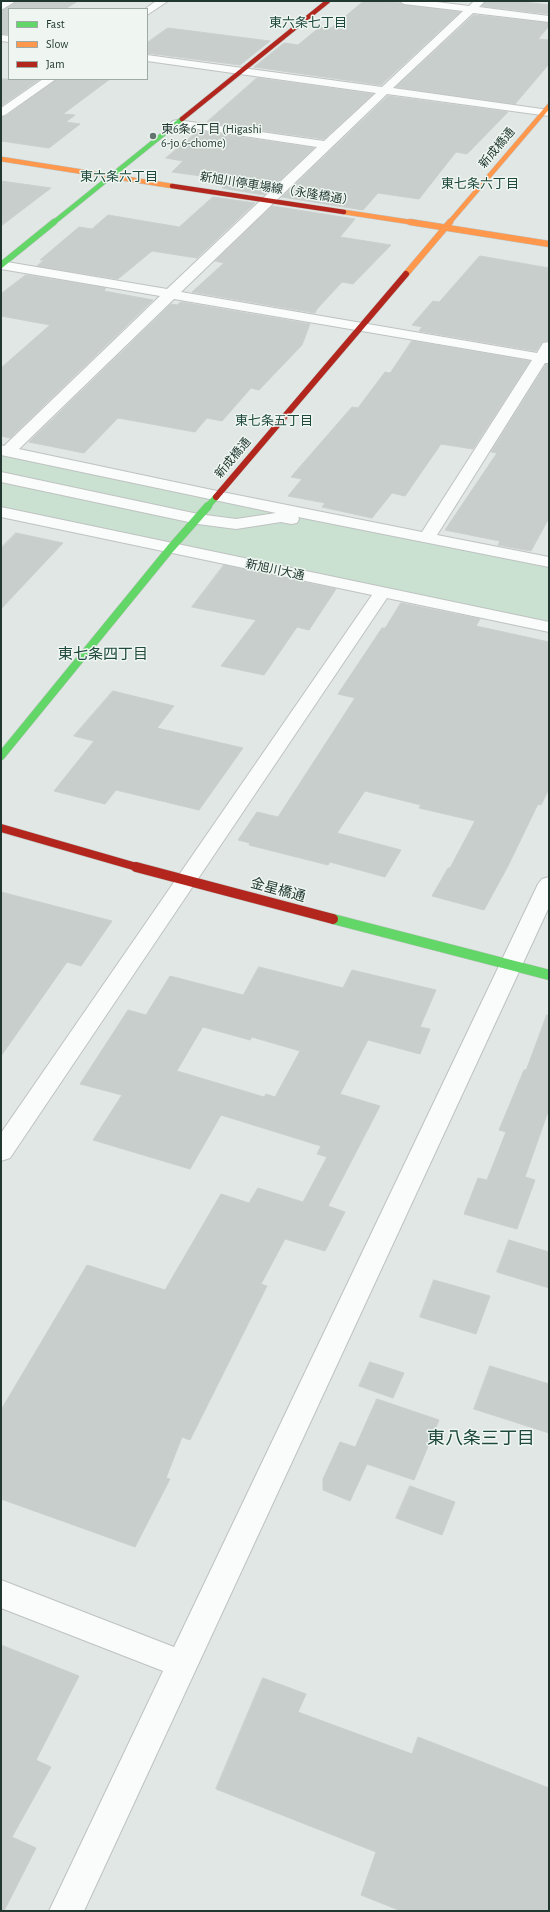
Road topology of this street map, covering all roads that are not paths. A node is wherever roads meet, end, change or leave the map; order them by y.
1 (11, 1) edge
2 (163, 1) edge
3 (328, 1) edge
4 (404, 1) edge
5 (475, 5) edge
6 (1, 7) edge
7 (148, 11) edge
8 (549, 19) edge
9 (148, 58) edge
10 (240, 71) junction
11 (49, 80) edge
12 (386, 90) junction
13 (547, 110) edge
14 (1, 113) edge
15 (177, 123) junction
16 (328, 145) junction
17 (1, 159) edge
18 (112, 177) junction
19 (268, 200) junction
20 (446, 227) junction
21 (549, 244) edge
22 (1, 265) edge
23 (172, 295) junction
24 (360, 327) junction
25 (549, 344) edge
26 (545, 358) edge
27 (4, 451) edge
28 (1, 477) edge
29 (217, 496) junction
30 (1, 512) edge
31 (198, 519) junction
32 (426, 538) junction
33 (170, 549) junction
34 (549, 562) edge
35 (549, 572) edge
36 (382, 593) junction
37 (549, 627) edge
38 (1, 756) edge
39 (1, 828) edge
40 (185, 881) junction
41 (549, 884) edge
42 (511, 965) junction
43 (549, 975) edge
44 (1, 1152) edge
45 (1, 1594) edge
46 (182, 1664) junction
47 (66, 1911) edge

1 - 6 street
2 - 7 street
3 - 10 street
4 - 5 street
5 - 8 street
5 - 12 street
9 - 10 street
10 - 12 street
10 - 15 street
11 - 14 street
12 - 13 street
12 - 16 street
13 - 20 street, 新成橋通
15 - 16 street
15 - 18 street
16 - 19 street
17 - 18 street, 新旭川停車場線（永隆橋通）
18 - 19 street, 新旭川停車場線（永隆橋通）
18 - 22 street
19 - 20 street, 新旭川停車場線（永隆橋通）
19 - 23 street
20 - 21 street, 新旭川停車場線（永隆橋通）
20 - 24 street, 新成橋通
22 - 23 street
23 - 24 street
23 - 27 street
24 - 26 street
24 - 29 street, 新成橋通
25 - 26 street
26 - 32 street
27 - 29 street
28 - 31 street
29 - 31 street, 新成橋通
29 - 32 street
30 - 33 street, 新旭川大通
31 - 33 street, 新成橋通
31 - 35 street
32 - 34 street
33 - 36 street, 新旭川大通
33 - 38 street, 新成橋通
36 - 37 street, 新旭川大通
36 - 40 street
39 - 40 street, 金星橋通
40 - 42 street, 金星橋通
40 - 44 street
41 - 42 street
42 - 43 street, 金星橋通
42 - 46 street
45 - 46 street
46 - 47 street

